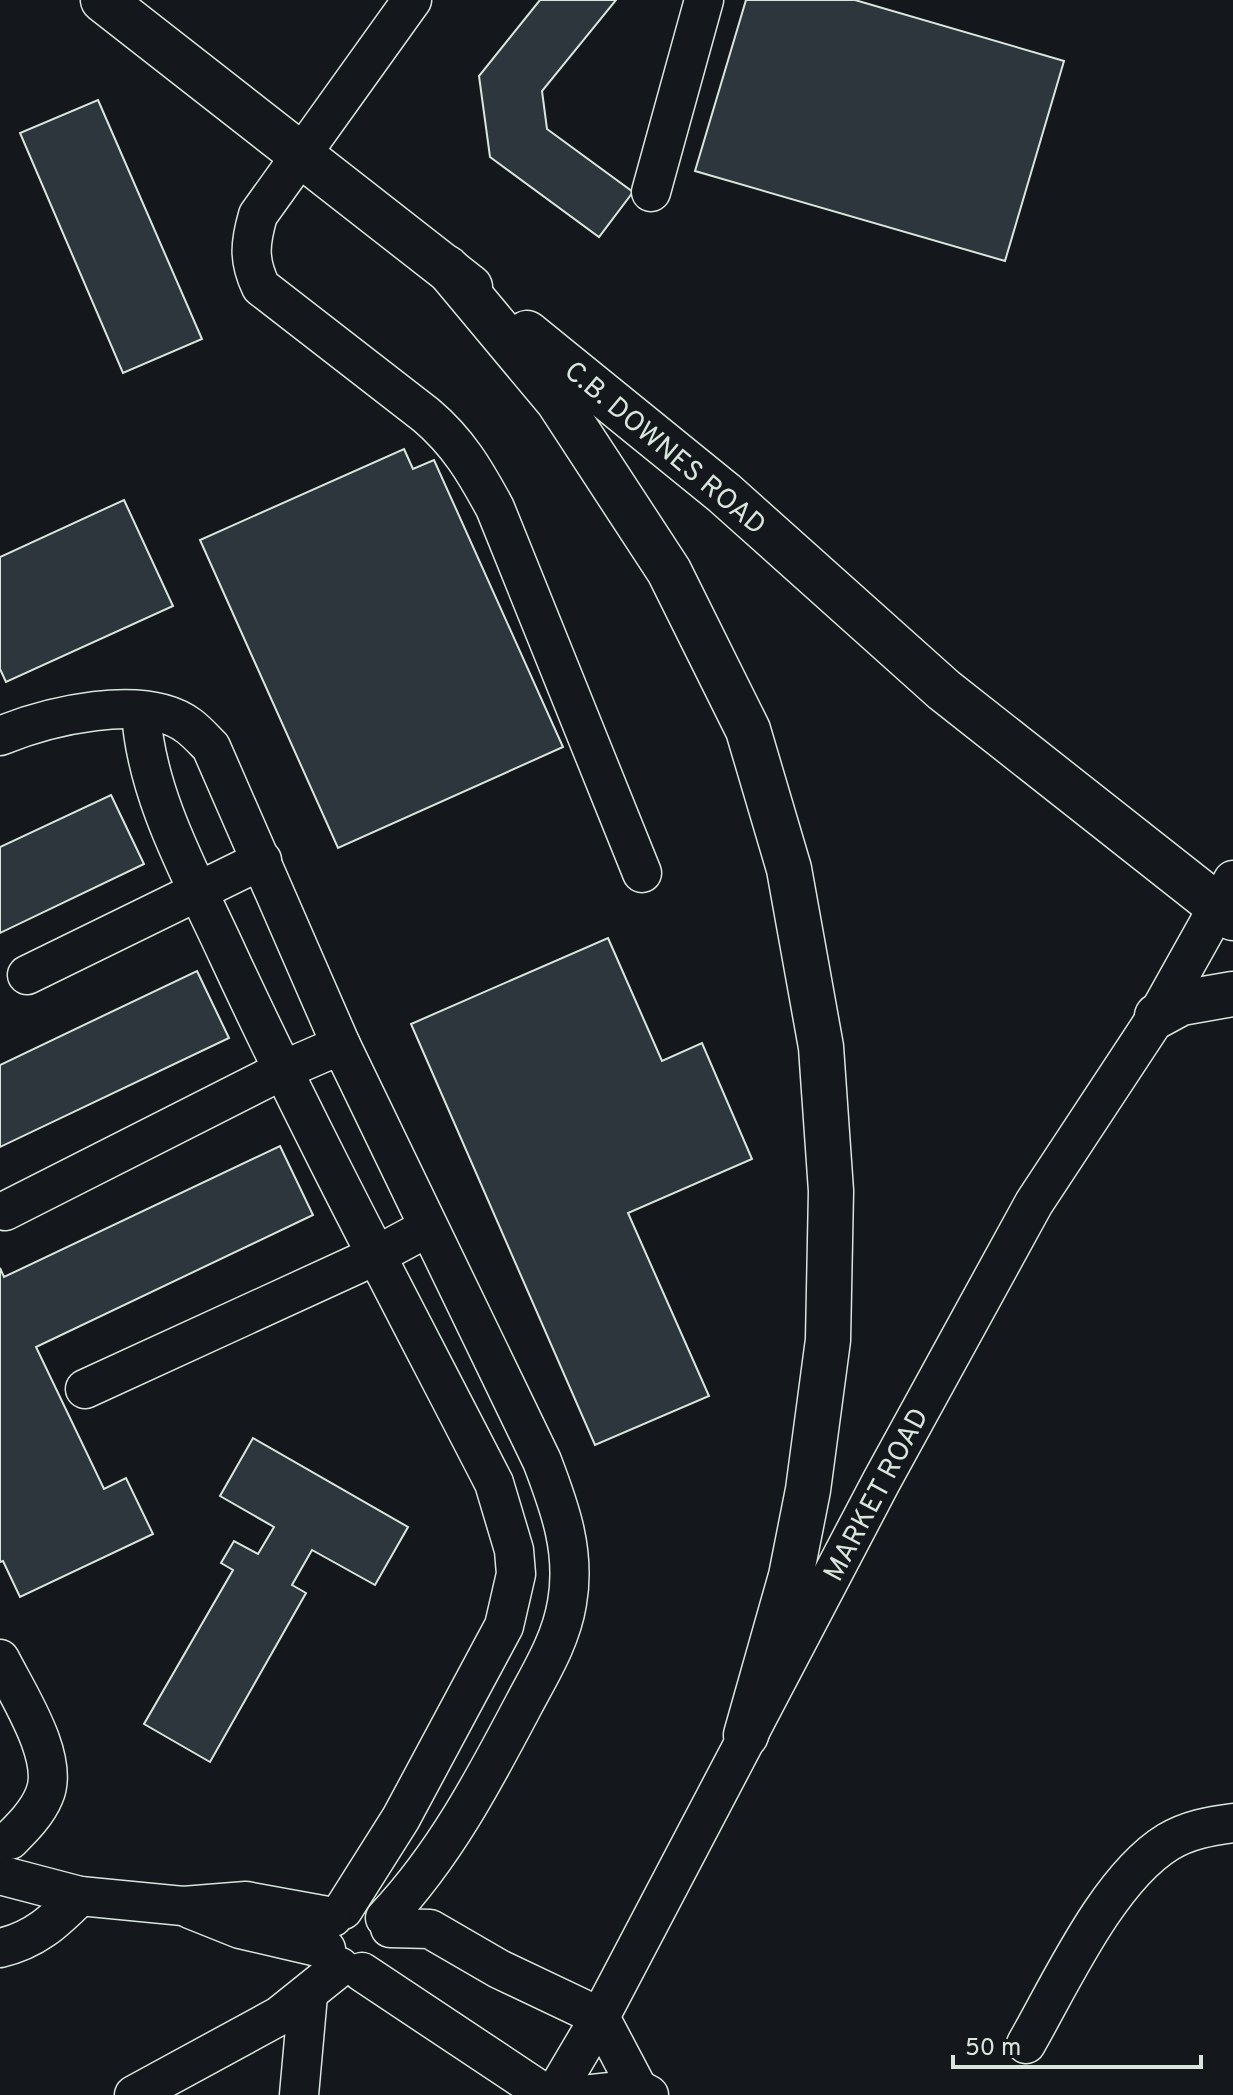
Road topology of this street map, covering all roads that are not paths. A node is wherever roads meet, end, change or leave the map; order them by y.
1 (103, 0) edge
2 (412, 0) edge
3 (704, 0) edge
4 (301, 154) junction
5 (651, 192) dead end
6 (447, 268) junction
7 (141, 712) junction
8 (0, 736) edge
9 (262, 860) junction
10 (642, 873) dead end
11 (198, 891) junction
12 (1228, 902) edge
13 (27, 975) dead end
14 (1233, 994) edge
15 (1157, 1016) junction
16 (341, 1045) junction
17 (281, 1071) junction
18 (5, 1211) dead end
19 (427, 1228) junction
20 (377, 1255) junction
21 (85, 1389) dead end
22 (0, 1659) edge
23 (468, 1696) junction
24 (514, 1723) junction
25 (746, 1735) junction
26 (1233, 1823) edge
27 (10, 1855) edge
28 (80, 1896) junction
29 (388, 1923) junction
30 (341, 1943) junction
31 (0, 1948) edge
32 (308, 1995) junction
33 (600, 2017) junction
34 (1026, 2044) dead end
35 (644, 2092) edge
36 (134, 2095) edge
37 (299, 2095) edge
38 (547, 2095) edge
39 (554, 2095) edge
40 (583, 2095) edge

1 - 4 main road, C.B. DOWNES ROAD
2 - 4 street
3 - 5 street
4 - 6 main road, C.B. DOWNES ROAD
4 - 10 street
6 - 12 main road, C.B. DOWNES ROAD
6 - 25 main road
7 - 8 street
7 - 9 street
7 - 11 street
9 - 11 street
9 - 16 street
11 - 13 street
11 - 17 street
12 - 15 street, MARKET ROAD
14 - 15 main road
15 - 25 street, MARKET ROAD
16 - 17 street
16 - 19 street
17 - 18 street
17 - 20 street
19 - 20 street
19 - 24 street
20 - 21 street
20 - 23 street
22 - 27 street
23 - 24 street
23 - 30 street
24 - 29 street
25 - 33 street, MARKET ROAD
26 - 34 street
27 - 28 street
28 - 30 street
28 - 31 street
29 - 30 street
29 - 30 street
29 - 33 street
30 - 32 street
30 - 38 street
32 - 36 street
32 - 37 street
33 - 35 street
33 - 39 street, MARKET ROAD
35 - 40 street

